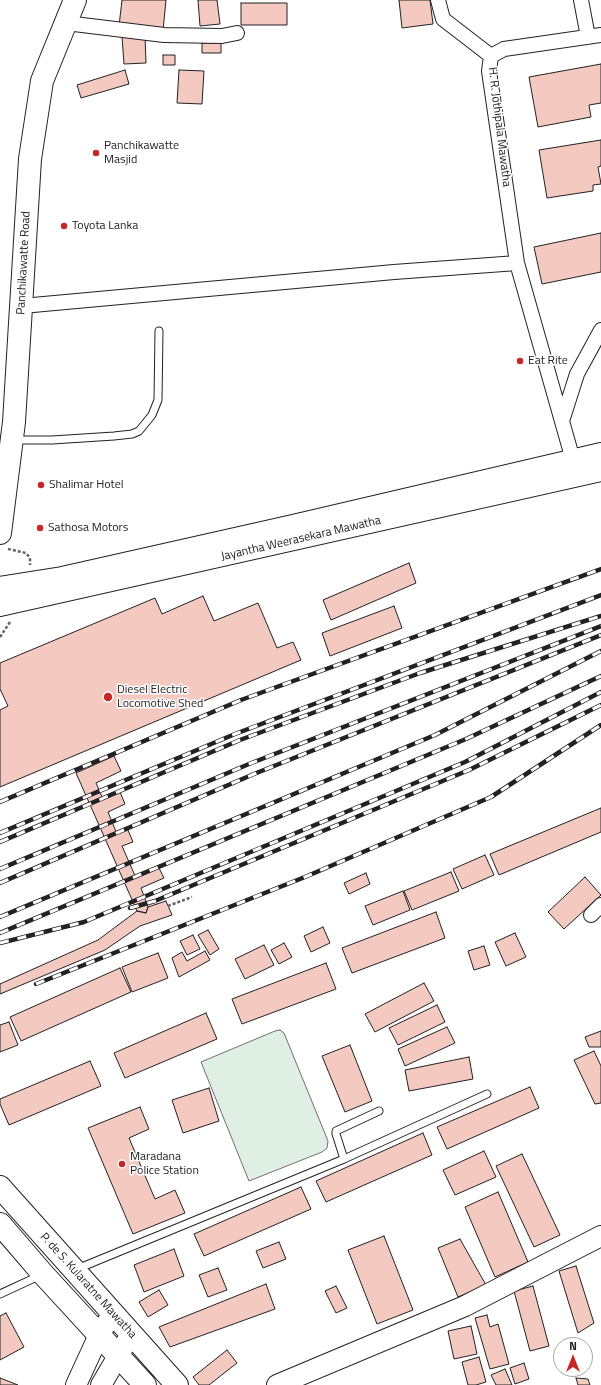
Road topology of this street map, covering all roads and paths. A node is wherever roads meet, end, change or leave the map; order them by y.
1 (75, 0) edge
2 (438, 0) edge
3 (581, 0) edge
4 (66, 23) junction
5 (237, 33) dead end
6 (594, 36) edge
7 (491, 56) junction
8 (517, 263) junction
9 (22, 306) junction
10 (601, 330) edge
11 (159, 331) dead end
12 (562, 421) junction
13 (12, 440) junction
14 (601, 453) edge
15 (575, 468) junction
16 (601, 471) edge
17 (3, 541) edge
18 (30, 583) junction
19 (0, 587) edge
20 (0, 606) edge
21 (192, 897) dead end
22 (601, 905) edge
23 (168, 906) dead end
24 (591, 915) dead end
25 (487, 1094) dead end
26 (379, 1111) dead end
27 (344, 1159) junction
28 (0, 1187) edge
29 (0, 1224) edge
30 (601, 1236) edge
31 (74, 1271) junction
32 (43, 1274) junction
33 (0, 1294) edge
34 (113, 1313) junction
35 (131, 1334) junction
36 (99, 1335) junction
37 (117, 1356) junction
38 (76, 1385) edge
39 (101, 1385) edge
40 (145, 1385) edge
41 (177, 1385) edge
42 (277, 1385) edge

1 - 4 main road, Panchikawatte Road
2 - 7 street
3 - 6 street
4 - 5 street
4 - 9 main road, Panchikawatte Road
6 - 7 street, H. R. Jothipala Mawatha
7 - 8 street, H. R. Jothipala Mawatha
8 - 9 street
8 - 12 street, H. R. Jothipala Mawatha
9 - 13 main road, Panchikawatte Road
10 - 12 street
11 - 13 lane
12 - 15 street, H. R. Jothipala Mawatha
13 - 17 main road, Panchikawatte Road
14 - 15 main road, Jayantha Weerasekara Mawatha
15 - 16 main road, Jayantha Weerasekara Mawatha
15 - 18 main road, Jayantha Weerasekara Mawatha
15 - 20 main road, Jayantha Weerasekara Mawatha
17 - 18 path
18 - 19 main road, Jayantha Weerasekara Mawatha
21 - 23 path
22 - 24 street
25 - 27 lane
26 - 27 lane
27 - 31 lane
28 - 31 main road, P. de S. Kularatne Mawatha
29 - 32 main road, P. de S. Kularatne Mawatha
30 - 42 main road
31 - 34 main road, P. de S. Kularatne Mawatha
32 - 33 lane
32 - 36 main road, P. de S. Kularatne Mawatha
34 - 35 main road, P. de S. Kularatne Mawatha
34 - 36 main road
35 - 37 main road
35 - 41 main road, P. de S. Kularatne Mawatha
36 - 37 main road, P. de S. Kularatne Mawatha
36 - 38 main road
37 - 39 main road
37 - 40 main road, P. de S. Kularatne Mawatha

